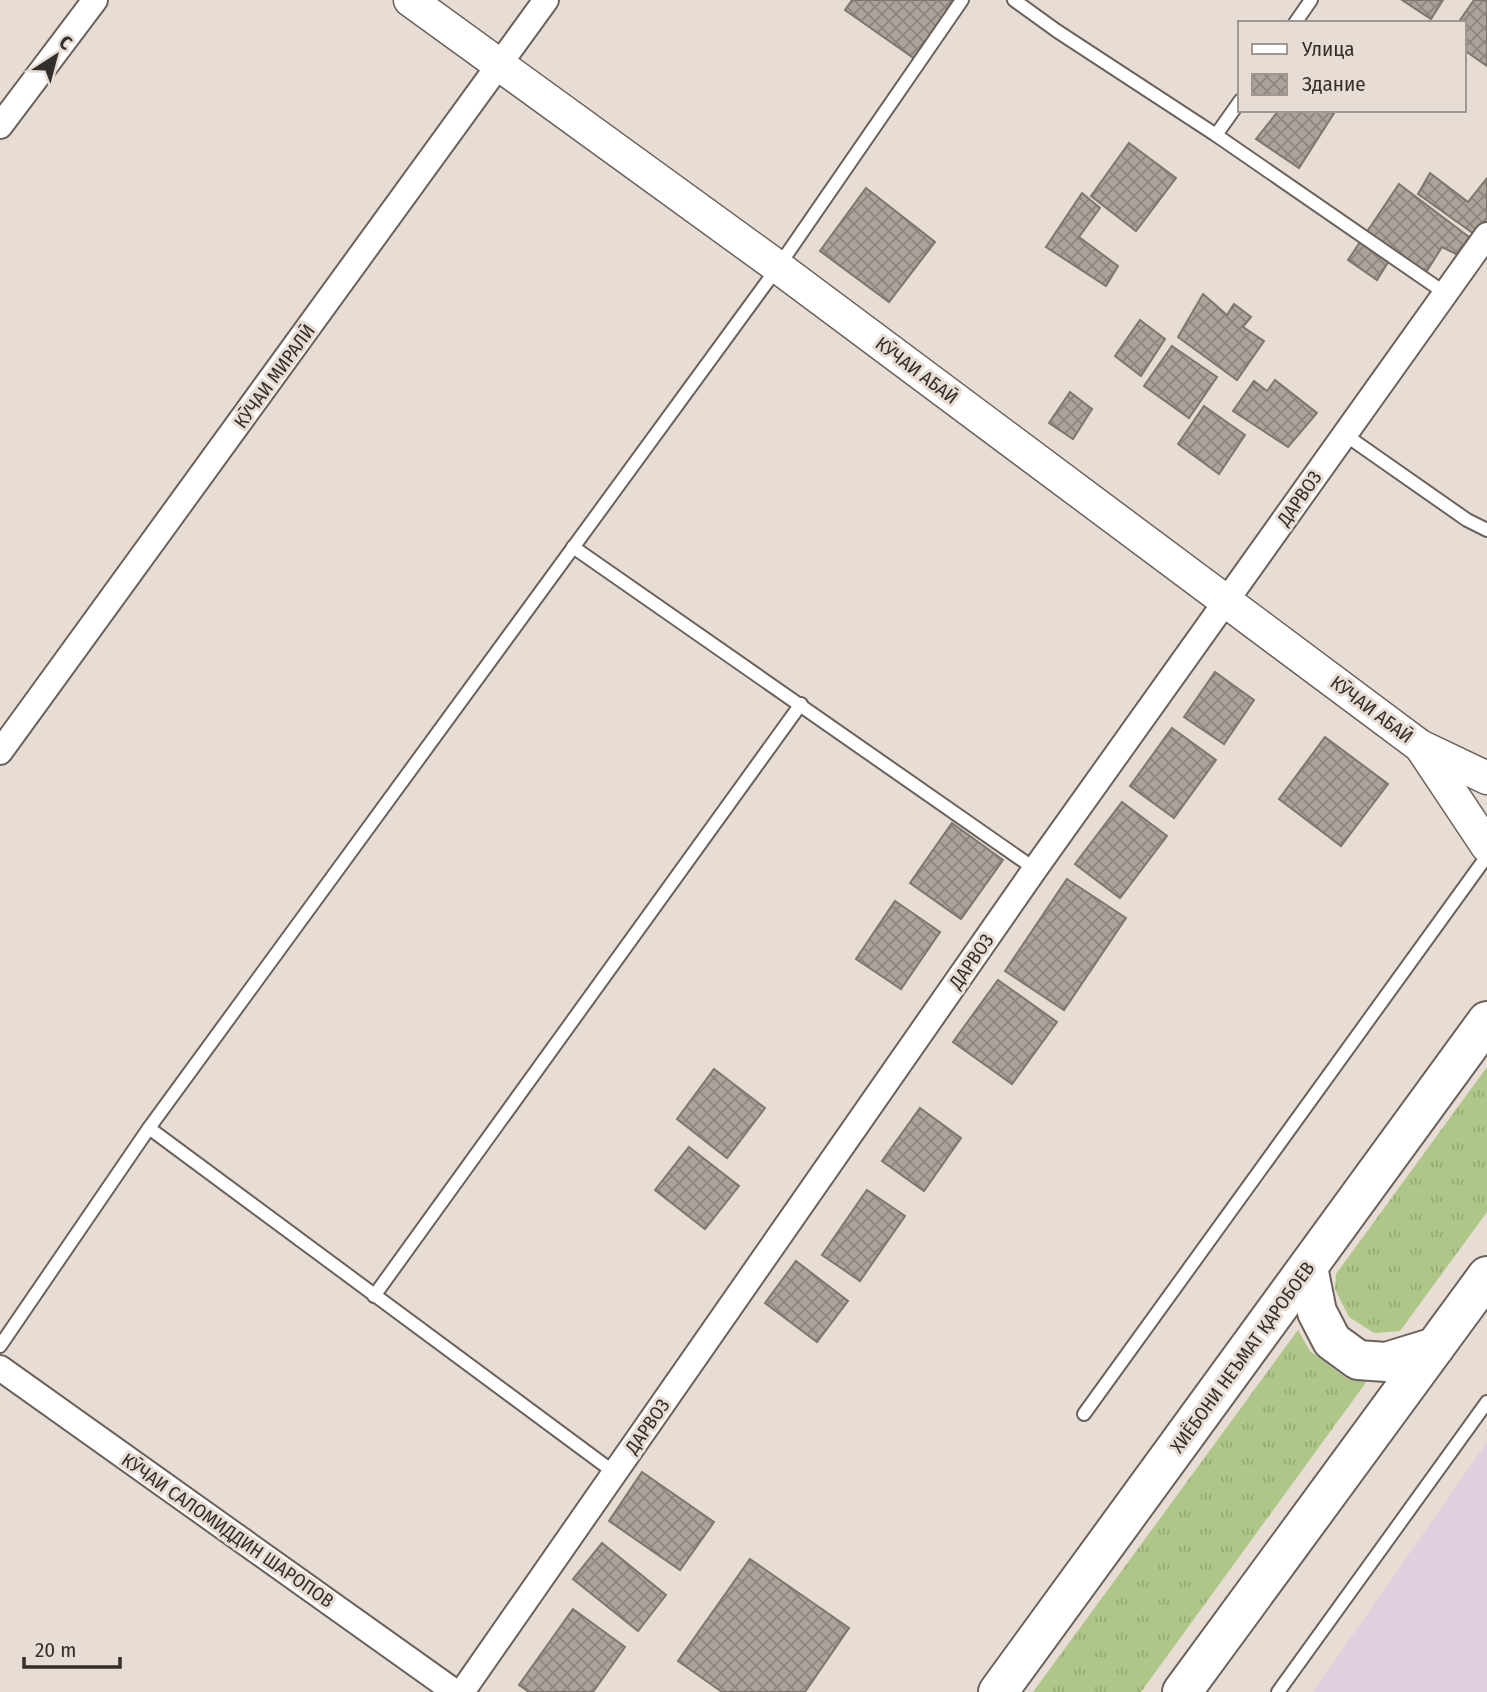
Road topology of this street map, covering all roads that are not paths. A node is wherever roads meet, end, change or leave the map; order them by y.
1 (95, 0) edge
2 (410, 0) edge
3 (546, 0) edge
4 (962, 0) edge
5 (1014, 0) edge
6 (1311, 0) edge
7 (1296, 21) edge
8 (501, 64) junction
9 (1238, 104) edge
10 (0, 126) edge
11 (1216, 135) junction
12 (1487, 235) edge
13 (778, 267) junction
14 (1445, 293) junction
15 (1344, 434) junction
16 (1487, 530) edge
17 (573, 547) junction
18 (1226, 600) junction
19 (801, 704) junction
20 (1420, 746) junction
21 (0, 752) edge
22 (1487, 778) edge
23 (1487, 846) edge
24 (1487, 856) edge
25 (1035, 869) junction
26 (1486, 1020) edge
27 (149, 1128) junction
28 (1308, 1266) junction
29 (1487, 1276) edge
30 (374, 1296) junction
31 (0, 1346) edge
32 (1435, 1348) junction
33 (0, 1367) edge
34 (1487, 1402) edge
35 (1084, 1414) dead end
36 (615, 1473) junction
37 (456, 1692) edge
38 (463, 1692) edge
39 (998, 1692) edge
40 (1182, 1692) edge
41 (1278, 1692) edge

1 - 10 street
2 - 8 street, КӮЧАИ АБАӢ
3 - 8 street, КӮЧАИ МИРАЛӢ
4 - 13 lane
5 - 11 lane
6 - 7 lane
8 - 13 street, КӮЧАИ АБАӢ
8 - 21 street, КӮЧАИ МИРАЛӢ
9 - 11 lane
11 - 14 lane
12 - 14 street, ДАРВОЗ
13 - 17 lane
13 - 18 street, КӮЧАИ АБАӢ
14 - 15 street, ДАРВОЗ
15 - 16 lane
15 - 18 street, ДАРВОЗ
17 - 19 lane
17 - 27 lane
18 - 20 street, КӮЧАИ АБАӢ
18 - 25 street, ДАРВОЗ
19 - 25 lane
19 - 30 lane
20 - 22 street, КӮЧАИ АБАӢ
20 - 23 street, КӮЧАИ АБАӢ
24 - 35 lane
25 - 36 street, ДАРВОЗ
26 - 28 highway, ХИЁБОНИ НЕЪМАТ ҚАРОБОЕВ
27 - 30 lane
27 - 31 lane
28 - 32 highway
28 - 39 highway, ХИЁБОНИ НЕЪМАТ ҚАРОБОЕВ
29 - 32 highway
30 - 36 lane
32 - 40 highway
33 - 37 street, КӮЧАИ САЛОМИДДИН ШАРОПОВ
34 - 41 lane
36 - 38 street, ДАРВОЗ

